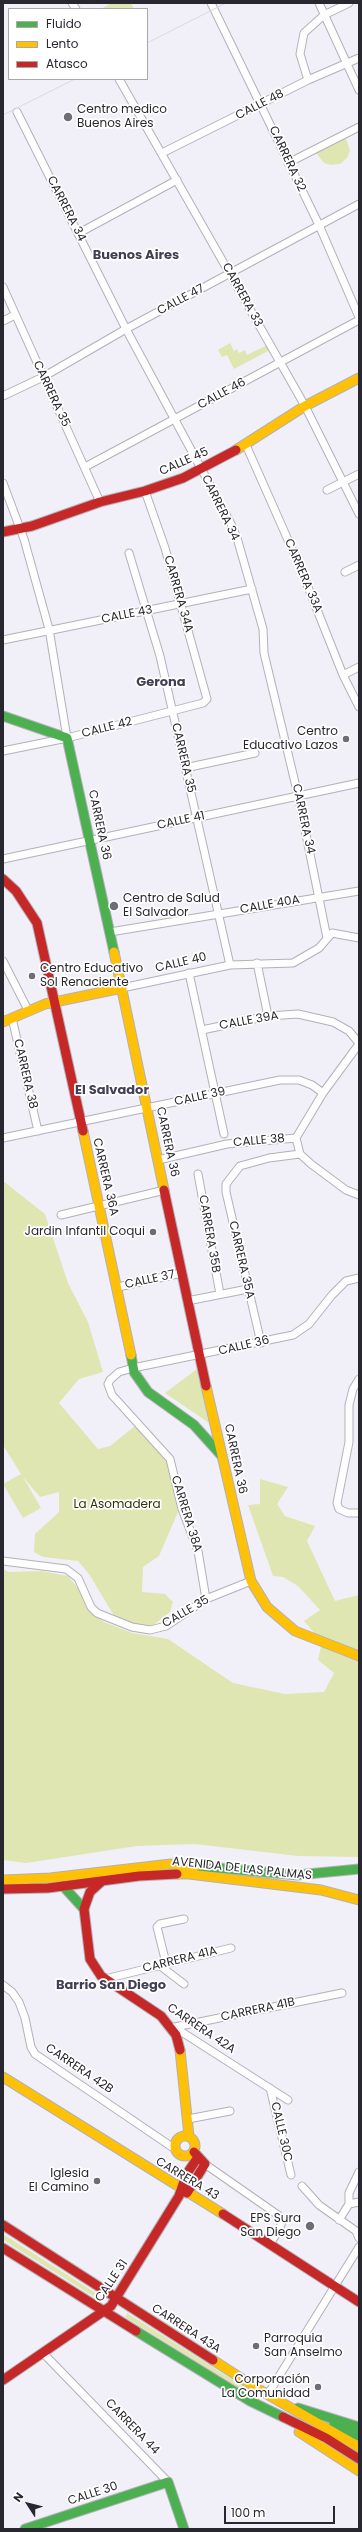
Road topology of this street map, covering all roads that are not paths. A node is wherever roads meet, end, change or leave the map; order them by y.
1 (211, 3) edge
2 (319, 3) edge
3 (349, 3) edge
4 (324, 15) junction
5 (359, 58) edge
6 (347, 64) junction
7 (120, 80) edge
8 (308, 80) junction
9 (359, 90) edge
10 (261, 105) junction
11 (17, 112) dead end
12 (359, 128) edge
13 (162, 153) junction
14 (288, 163) junction
15 (177, 180) junction
16 (359, 204) edge
17 (319, 225) junction
18 (79, 233) junction
19 (230, 274) junction
20 (3, 287) edge
21 (16, 315) junction
22 (359, 318) edge
23 (3, 321) edge
24 (126, 329) junction
25 (280, 362) junction
26 (43, 377) junction
27 (359, 378) edge
28 (3, 396) edge
29 (305, 406) junction
30 (174, 419) junction
31 (246, 445) junction
32 (85, 467) junction
33 (201, 469) junction
34 (359, 474) edge
35 (343, 482) junction
36 (3, 483) edge
37 (327, 490) dead end
38 (144, 491) junction
39 (100, 502) junction
40 (359, 514) edge
41 (20, 528) junction
42 (3, 532) edge
43 (129, 553) dead end
44 (359, 565) edge
45 (345, 572) dead end
46 (252, 589) junction
47 (180, 604) junction
48 (148, 611) junction
49 (49, 629) junction
50 (3, 640) edge
51 (359, 667) edge
52 (343, 675) junction
53 (207, 699) joint
54 (359, 708) edge
55 (172, 712) junction
56 (3, 716) edge
57 (67, 738) junction
58 (3, 751) edge
59 (255, 752) dead end
60 (185, 768) junction
61 (359, 783) edge
62 (298, 795) junction
63 (196, 818) junction
64 (90, 841) junction
65 (3, 859) edge
66 (3, 879) edge
67 (359, 890) edge
68 (318, 897) junction
69 (218, 915) junction
70 (110, 932) junction
71 (327, 938) junction
72 (359, 938) edge
73 (3, 961) edge
74 (257, 963) junction
75 (230, 965) junction
76 (189, 974) junction
77 (122, 988) junction
78 (55, 1002) junction
79 (28, 1010) junction
80 (268, 1016) junction
81 (12, 1018) junction
82 (3, 1022) edge
83 (202, 1030) junction
84 (359, 1044) edge
85 (323, 1093) junction
86 (215, 1094) junction
87 (147, 1108) junction
88 (80, 1122) junction
89 (38, 1131) junction
90 (224, 1134) dead end
91 (3, 1138) edge
92 (296, 1138) junction
93 (300, 1154) junction
94 (158, 1160) junction
95 (198, 1174) dead end
96 (165, 1190) junction
97 (359, 1195) edge
98 (100, 1206) junction
99 (61, 1215) dead end
100 (182, 1273) junction
101 (359, 1278) edge
102 (118, 1287) junction
103 (248, 1289) junction
104 (220, 1294) junction
105 (187, 1301) junction
106 (260, 1343) junction
107 (200, 1356) junction
108 (133, 1368) junction
109 (359, 1379) edge
110 (110, 1380) joint
111 (221, 1455) junction
112 (359, 1513) edge
113 (3, 1561) edge
114 (251, 1582) junction
115 (206, 1599) junction
116 (359, 1656) edge
117 (359, 1869) edge
118 (3, 1880) edge
119 (101, 1882) junction
120 (63, 1886) junction
121 (3, 1889) edge
122 (359, 1900) edge
123 (84, 1909) junction
124 (184, 1919) dead end
125 (231, 1948) dead end
126 (162, 1964) junction
127 (105, 1979) junction
128 (184, 1984) dead end
129 (3, 1985) edge
130 (342, 1993) dead end
131 (172, 2026) junction
132 (3, 2077) edge
133 (270, 2088) junction
134 (288, 2100) dead end
135 (230, 2111) dead end
136 (188, 2120) junction
137 (186, 2136) junction
138 (175, 2149) junction
139 (196, 2157) junction
140 (359, 2172) edge
141 (291, 2175) dead end
142 (302, 2186) dead end
143 (184, 2192) junction
144 (359, 2202) edge
145 (349, 2204) junction
146 (339, 2220) junction
147 (3, 2225) edge
148 (359, 2238) edge
149 (270, 2244) junction
150 (359, 2246) edge
151 (3, 2248) edge
152 (356, 2260) edge
153 (336, 2286) junction
154 (117, 2299) junction
155 (359, 2302) edge
156 (106, 2312) junction
157 (43, 2353) junction
158 (3, 2380) edge
159 (268, 2394) junction
160 (250, 2401) junction
161 (290, 2406) junction
162 (359, 2427) edge
163 (359, 2436) edge
164 (359, 2447) edge
165 (359, 2459) edge
166 (359, 2471) edge
167 (168, 2482) junction
168 (25, 2529) edge
169 (184, 2529) edge

1 - 10 street, CARRERA 32
2 - 4 street
3 - 4 street
4 - 6 street
4 - 8 street
5 - 6 street, CALLE 48
6 - 8 street, CALLE 48
6 - 9 street
7 - 13 street, CARRERA 33
8 - 10 street, CALLE 48
10 - 13 street, CALLE 48
10 - 14 street, CARRERA 32
11 - 18 street, CARRERA 34
12 - 14 street
13 - 15 street, CARRERA 33
14 - 17 street, CARRERA 32
15 - 18 street
15 - 19 street, CARRERA 33
16 - 17 street, CALLE 47
17 - 19 street, CALLE 47
17 - 22 street, CARRERA 32
18 - 24 street, CARRERA 34
19 - 24 street, CALLE 47
19 - 25 street, CARRERA 33
20 - 21 street, CARRERA 35
21 - 23 street
21 - 26 street, CARRERA 35
22 - 25 street, CALLE 46
24 - 26 street, CALLE 47
24 - 30 street, CARRERA 34
25 - 29 street, CARRERA 33
25 - 30 street, CALLE 46
26 - 28 street, CALLE 47
26 - 32 street, CARRERA 35
27 - 29 street, CALLE 45
29 - 31 street, CALLE 45
29 - 35 street, CARRERA 33
30 - 32 street, CALLE 46
30 - 33 street, CARRERA 34
31 - 33 street, CALLE 45
31 - 52 street, CARRERA 33A
32 - 39 street, CARRERA 35
33 - 38 street, CALLE 45
33 - 46 street, CARRERA 34
34 - 35 street
35 - 37 street
35 - 40 street, CARRERA 33
36 - 41 street, CARRERA 36
38 - 39 street, CALLE 45
38 - 47 street, CARRERA 34A
39 - 41 street, CALLE 45
41 - 42 street, CALLE 45
41 - 49 street, CARRERA 36
43 - 48 street, CARRERA 35
44 - 45 street
46 - 47 street, CALLE 43
46 - 62 street, CARRERA 34
47 - 48 street, CALLE 43
47 - 53 street, CARRERA 34A
48 - 49 street, CALLE 43
48 - 55 street, CARRERA 35
49 - 50 street, CALLE 43
49 - 57 street, CARRERA 36
51 - 52 street
52 - 54 street, CARRERA 33A
53 - 55 street, CALLE 42
55 - 57 street, CALLE 42
55 - 60 street, CARRERA 35
56 - 57 street
57 - 58 street, CALLE 42
57 - 64 street, CARRERA 36
59 - 60 street
60 - 63 street, CARRERA 35
61 - 62 street, CALLE 41
62 - 63 street, CALLE 41
62 - 68 street, CARRERA 34
63 - 64 street, CALLE 41
63 - 69 street, CARRERA 35
64 - 65 street, CALLE 41
64 - 70 street, CARRERA 36
66 - 78 street, CARRERA 36A
67 - 68 street, CALLE 40A
68 - 69 street, CALLE 40A
68 - 71 street, CARRERA 34
69 - 70 street, CALLE 40A
69 - 75 street, CARRERA 35
70 - 77 street, CARRERA 36
71 - 72 street
71 - 74 street, CALLE 40
73 - 79 street
74 - 75 street, CALLE 40
74 - 80 street
75 - 76 street, CALLE 40
76 - 77 street, CALLE 40
76 - 83 street
77 - 78 street, CALLE 40
77 - 87 street, CARRERA 36
78 - 79 street, CALLE 40
78 - 88 street, CARRERA 36A
79 - 81 street, CALLE 40
80 - 83 street, CALLE 39A
80 - 84 street, CALLE 39A
81 - 82 street, CALLE 40
81 - 89 street, CARRERA 38
83 - 86 street
84 - 85 street, CALLE 38
85 - 86 street, CALLE 39
85 - 92 street, CALLE 38
86 - 87 street, CALLE 39
86 - 90 street
87 - 88 street, CALLE 39
87 - 94 street, CARRERA 36
88 - 89 street, CALLE 39
88 - 98 street, CARRERA 36A
89 - 91 street, CALLE 39
92 - 93 street
92 - 94 street, CALLE 38
93 - 97 street
93 - 103 street, CARRERA 35A
94 - 96 street, CARRERA 36
95 - 104 street, CARRERA 35B
96 - 98 street
96 - 100 street, CARRERA 36
98 - 99 street
98 - 102 street, CARRERA 36A
100 - 102 street, CALLE 37
100 - 105 street, CARRERA 36
101 - 106 street, CALLE 36
102 - 108 street, CARRERA 36A
103 - 104 street
103 - 106 street, CARRERA 35A
104 - 105 street
105 - 107 street, CARRERA 36
106 - 107 street, CALLE 36
107 - 108 street, CALLE 36
107 - 111 street, CARRERA 36
108 - 110 street, CALLE 36
108 - 111 street, CARRERA 36A
109 - 112 street
110 - 115 street, CARRERA 38A
111 - 114 street, CARRERA 36
113 - 115 street, CALLE 35
114 - 115 street, CALLE 35
114 - 116 street, CARRERA 36
117 - 118 street, AVENIDA DE LAS PALMAS
119 - 120 street, AVENIDA DE LAS PALMAS
119 - 122 street, AVENIDA DE LAS PALMAS
119 - 123 street, CARRERA 42A
120 - 121 street, AVENIDA DE LAS PALMAS
120 - 123 street
123 - 127 street, CARRERA 42A
124 - 126 street
125 - 126 street, CARRERA 41A
126 - 127 street, CARRERA 41A
126 - 128 street
127 - 131 street, CARRERA 42A
129 - 138 street, CARRERA 42B
130 - 131 street, CARRERA 41B
131 - 133 street, CARRERA 42A
131 - 136 street
132 - 143 street, CARRERA 43
133 - 134 street, CARRERA 42A
133 - 141 street, CALLE 30C
135 - 136 street
136 - 137 street
137 - 138 street
137 - 139 street
138 - 139 street
139 - 143 street, CALLE 31
139 - 149 street
140 - 145 street
142 - 146 street
143 - 149 street, CARRERA 43
143 - 154 street, CALLE 31
144 - 145 street
145 - 146 street
146 - 148 street
147 - 154 street, CARRERA 43A
149 - 153 street, CARRERA 43
150 - 152 street
151 - 156 street
152 - 153 street
153 - 155 street, CARRERA 43
153 - 159 street
154 - 156 street, CALLE 31
154 - 159 street, CARRERA 43A
156 - 157 street, CALLE 31
156 - 160 street
157 - 158 street, CALLE 31
157 - 167 street, CARRERA 44
159 - 161 street, CARRERA 43A
160 - 165 street
160 - 166 street
161 - 162 street
161 - 163 street
161 - 164 street, CARRERA 43A
167 - 168 street, CALLE 30
167 - 169 street, CARRERA 44

